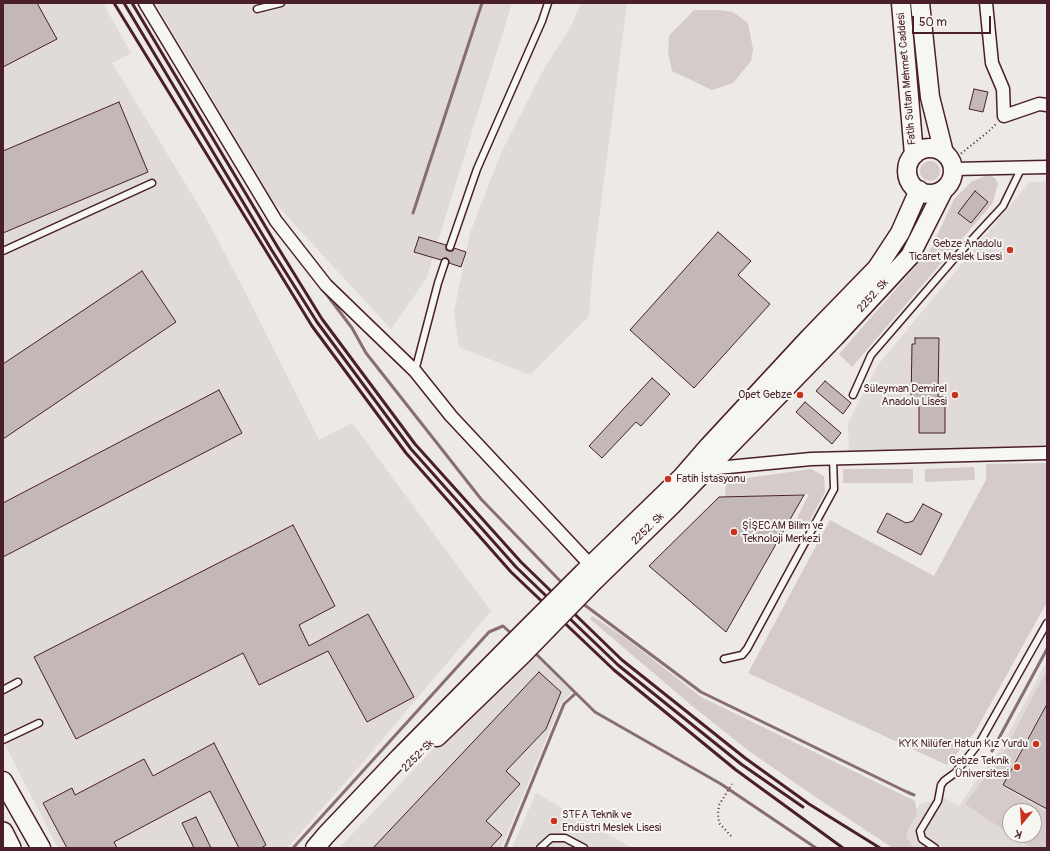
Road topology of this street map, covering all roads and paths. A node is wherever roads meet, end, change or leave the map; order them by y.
1 (145, 3) edge
2 (281, 3) edge
3 (548, 3) edge
4 (901, 3) edge
5 (920, 3) edge
6 (986, 3) edge
7 (257, 9) dead end
8 (1047, 105) edge
9 (1004, 116) junction
10 (914, 155) junction
11 (950, 161) junction
12 (1022, 167) junction
13 (1047, 167) edge
14 (152, 183) dead end
15 (919, 190) junction
16 (944, 190) junction
17 (450, 247) dead end
18 (3, 251) edge
19 (445, 262) dead end
20 (415, 371) junction
21 (853, 395) dead end
22 (1047, 453) edge
23 (833, 459) junction
24 (707, 469) junction
25 (592, 574) junction
26 (1047, 623) edge
27 (517, 650) junction
28 (724, 658) dead end
29 (18, 682) dead end
30 (3, 690) edge
31 (39, 722) dead end
32 (3, 740) edge
33 (3, 781) edge
34 (732, 784) dead end
35 (3, 832) edge
36 (731, 836) dead end
37 (11, 848) edge
38 (41, 848) edge
39 (315, 848) edge
40 (328, 848) edge
41 (540, 848) edge
42 (584, 848) edge
43 (935, 848) edge

1 - 20 street
2 - 7 lane
3 - 17 lane
4 - 10 main road, Fatih Sultan Mehmet Caddesi
5 - 11 main road, Fatih Sultan Mehmet Caddesi
6 - 9 street
8 - 9 street
9 - 11 path
10 - 11 main road
10 - 15 main road
11 - 12 street
11 - 16 main road
12 - 13 street
12 - 21 lane
14 - 18 lane
15 - 16 main road
15 - 25 main road, 2252. Sk
16 - 24 main road, 2252. Sk
19 - 20 lane
20 - 25 street
22 - 23 street
23 - 24 street
23 - 28 lane
24 - 25 main road, 2252. Sk
25 - 27 main road, 2252. Sk, bridge
26 - 43 lane
27 - 39 main road, 2252. Sk
27 - 40 main road, 2252. Sk
29 - 30 lane
31 - 32 lane
33 - 38 main road
34 - 36 path
35 - 37 highway
41 - 42 lane

